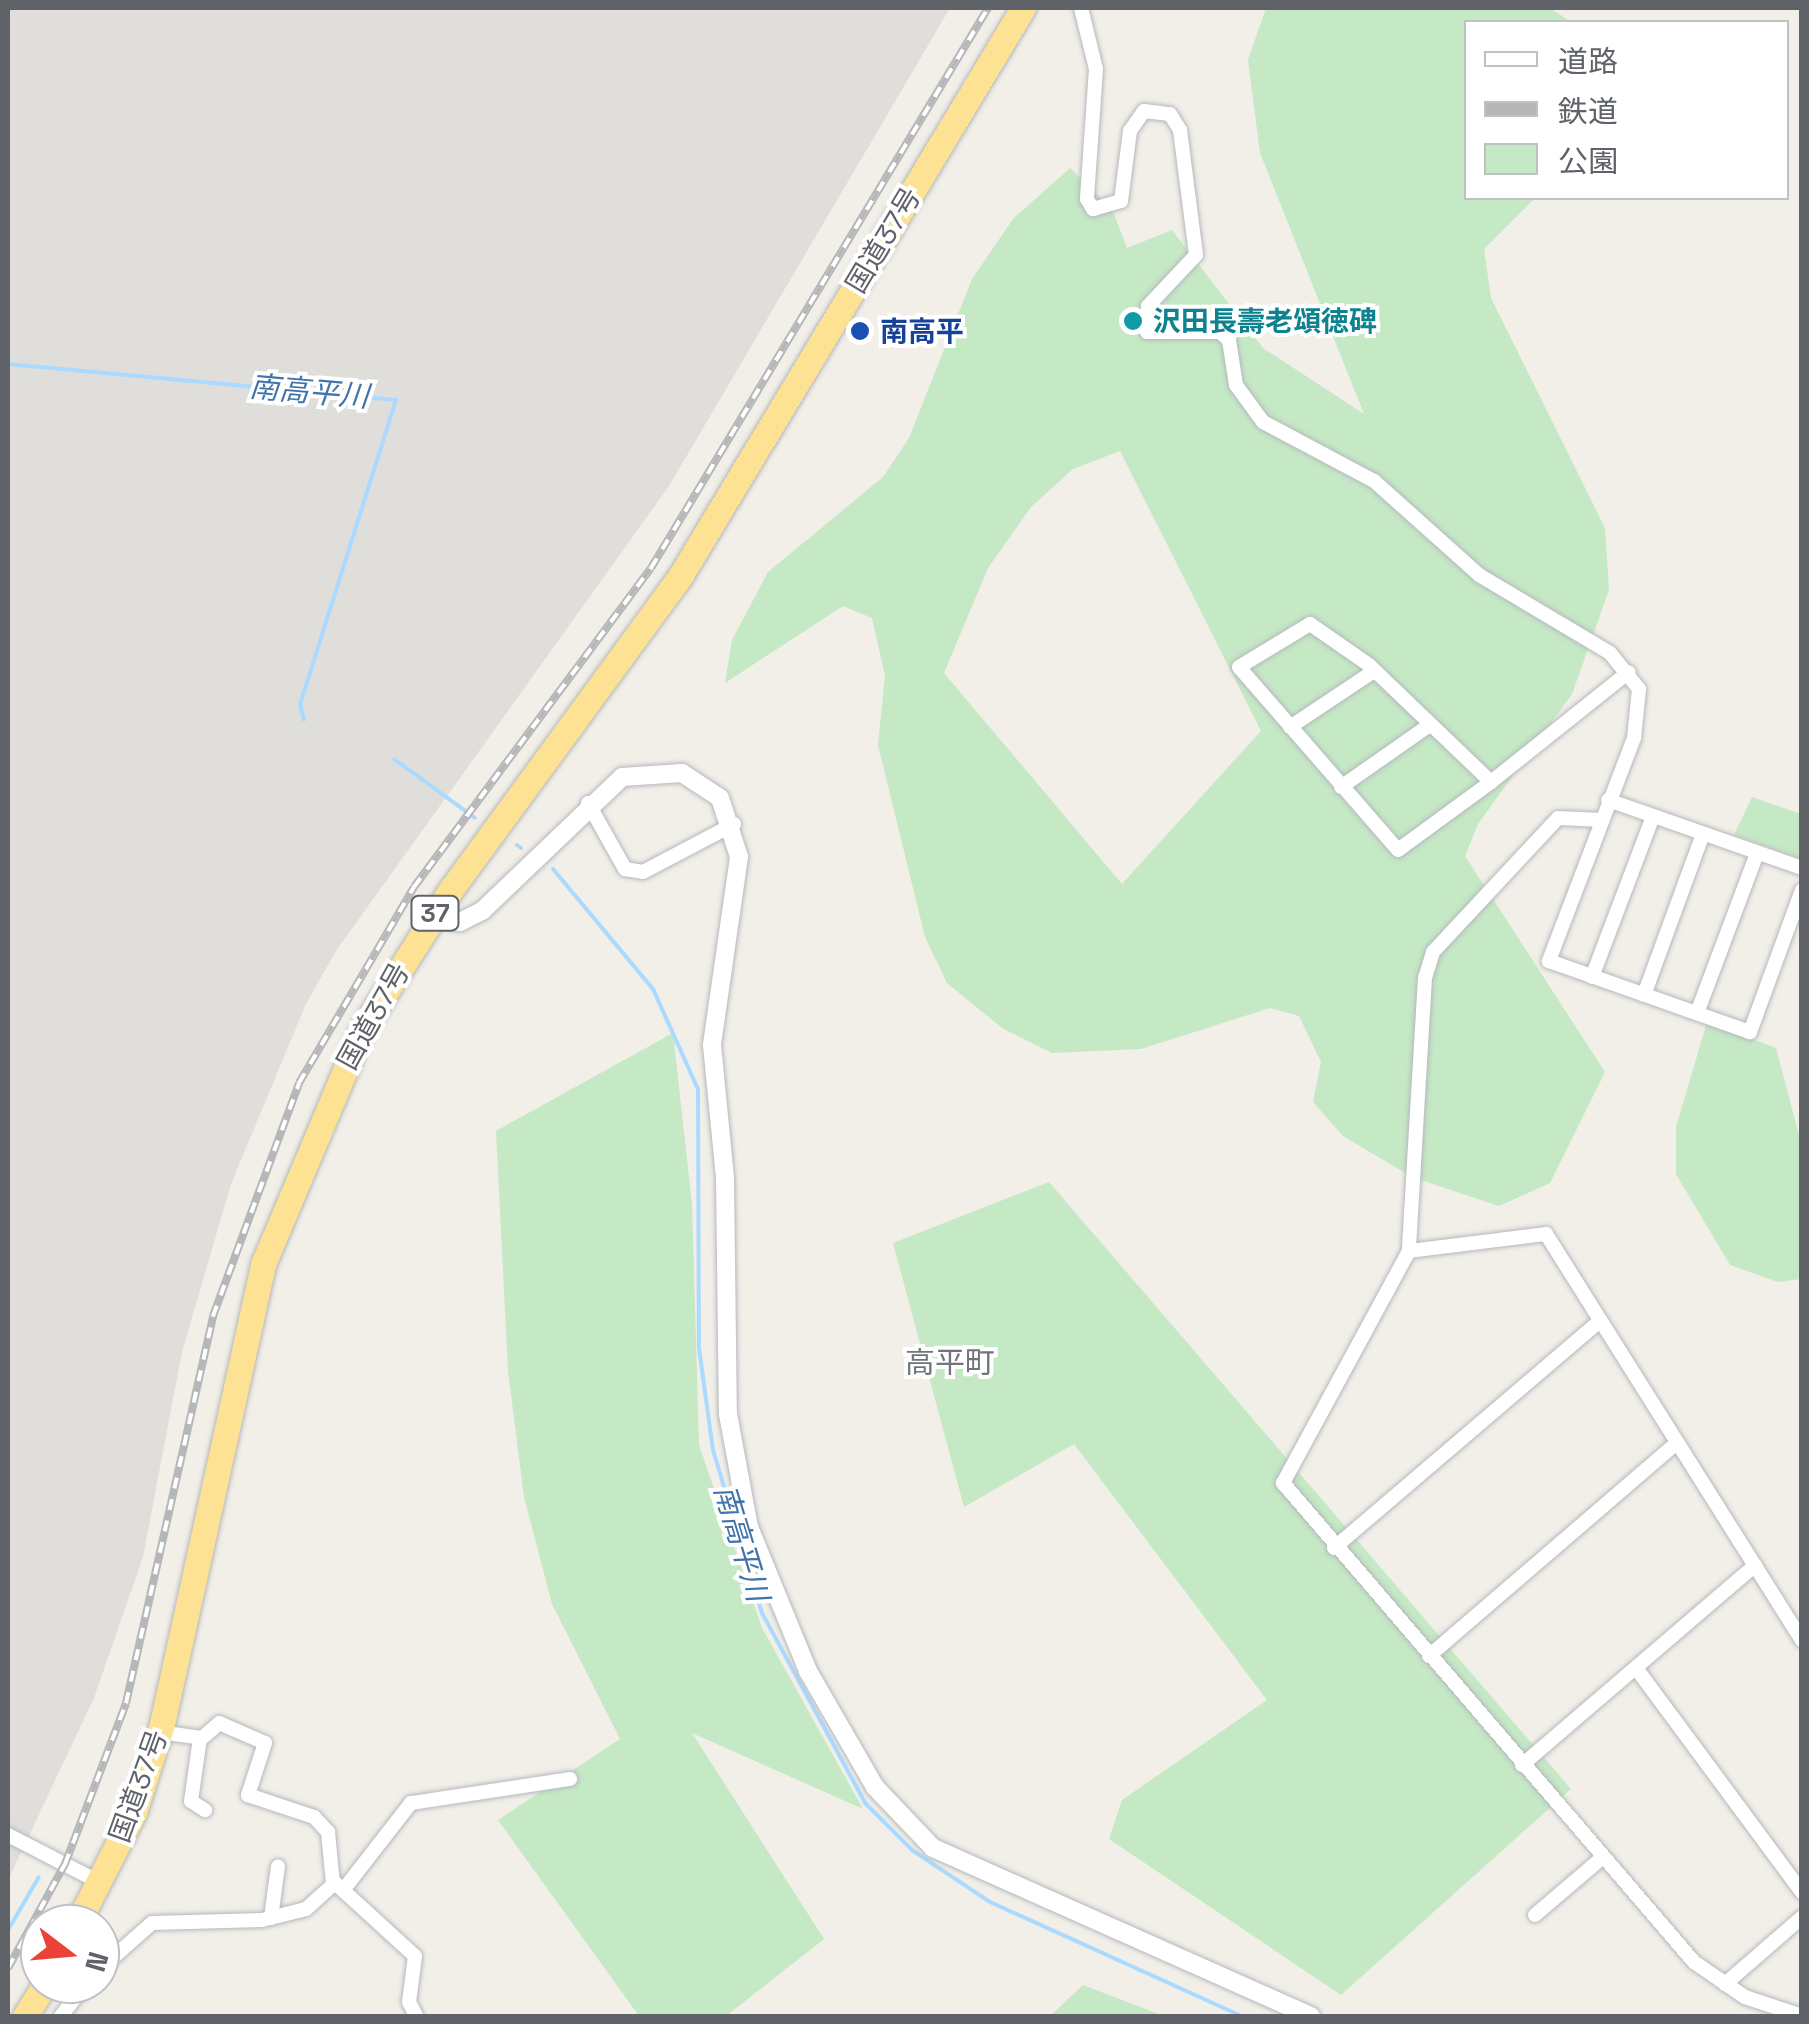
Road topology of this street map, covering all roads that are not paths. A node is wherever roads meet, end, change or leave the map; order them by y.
1 (1022, 8) edge
2 (1081, 8) edge
3 (1374, 671) junction
4 (1629, 672) junction
5 (1428, 726) junction
6 (1290, 727) junction
7 (1490, 782) junction
8 (1341, 787) junction
9 (1608, 800) junction
10 (588, 803) junction
11 (1653, 816) junction
12 (1602, 820) junction
13 (734, 824) junction
14 (1703, 834) junction
15 (1757, 853) junction
16 (1802, 868) edge
17 (1802, 890) edge
18 (432, 917) junction
19 (1592, 976) junction
20 (1644, 995) junction
21 (1698, 1014) junction
22 (1410, 1251) junction
23 (1600, 1322) junction
24 (1677, 1443) junction
25 (1334, 1548) junction
26 (1754, 1565) junction
27 (1802, 1640) edge
28 (1429, 1656) junction
29 (1636, 1668) junction
30 (159, 1732) junction
31 (200, 1738) junction
32 (1522, 1765) junction
33 (570, 1779) dead end
34 (205, 1810) dead end
35 (8, 1835) edge
36 (1603, 1857) junction
37 (278, 1866) dead end
38 (99, 1882) junction
39 (338, 1886) junction
40 (1802, 1892) edge
41 (87, 1904) edge
42 (1535, 1915) dead end
43 (1802, 1916) edge
44 (271, 1918) junction
45 (120, 1952) edge
46 (1725, 1984) junction
47 (416, 2016) edge
48 (1312, 2016) edge
49 (1802, 2016) edge

1 - 18 highway, 国道37号 / 37
2 - 4 street
3 - 5 street
3 - 6 street
3 - 6 street
4 - 7 street
4 - 9 street
5 - 7 street
5 - 8 street
6 - 8 street
7 - 8 street
9 - 11 street
9 - 12 street
10 - 13 street
10 - 13 street
10 - 18 street
11 - 14 street
11 - 19 street
12 - 19 street
12 - 22 street
13 - 48 street
14 - 15 street
14 - 20 street
15 - 16 street
15 - 21 street
17 - 21 street
18 - 30 highway, 国道37号 / 37
19 - 20 street
20 - 21 street
22 - 23 street
22 - 25 street
23 - 24 street
23 - 25 street
24 - 26 street
24 - 28 street
25 - 28 street
26 - 27 street
26 - 29 street
28 - 32 street
29 - 32 street
29 - 40 street
30 - 31 street
30 - 38 highway, 国道37号 / 37
31 - 34 street
31 - 39 street
32 - 36 street
33 - 39 street
35 - 38 street
36 - 42 street
36 - 46 street
37 - 44 street
38 - 41 highway, 国道37号 / 37
39 - 44 street
39 - 47 street
43 - 46 street
44 - 45 street
46 - 49 street

